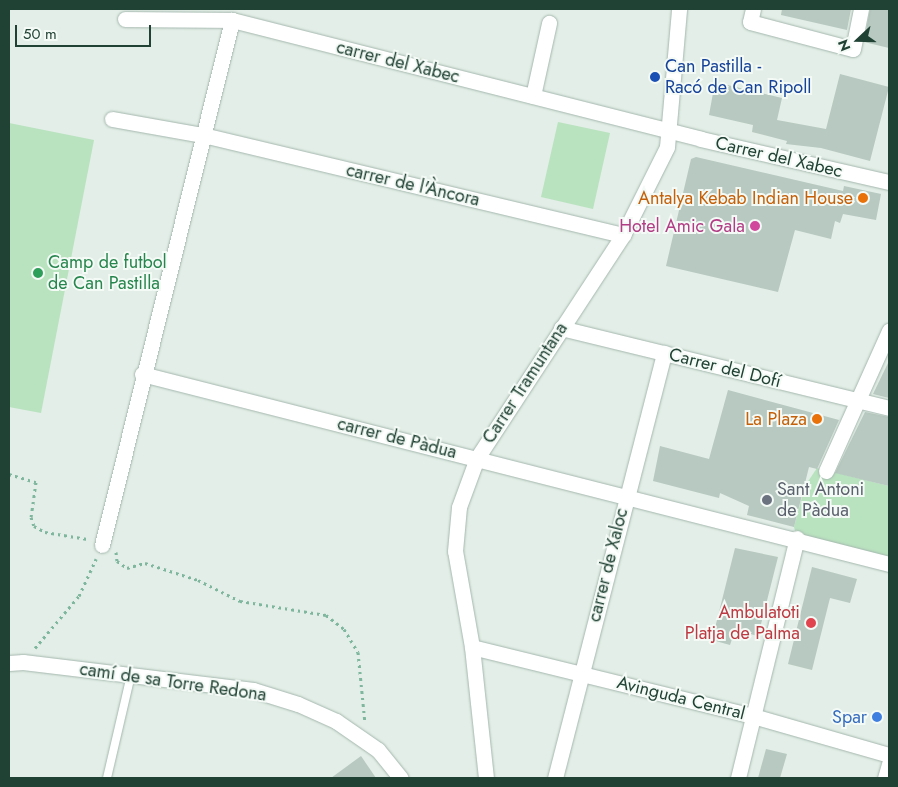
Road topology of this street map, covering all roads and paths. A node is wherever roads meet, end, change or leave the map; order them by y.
1 (678, 9) edge
2 (753, 9) edge
3 (861, 9) edge
4 (125, 19) dead end
5 (232, 20) junction
6 (549, 23) dead end
7 (533, 96) junction
8 (112, 119) dead end
9 (668, 131) junction
10 (203, 135) junction
11 (889, 182) edge
12 (623, 235) junction
13 (561, 328) junction
14 (889, 331) edge
15 (664, 353) junction
16 (142, 374) junction
17 (855, 400) junction
18 (889, 408) edge
19 (477, 458) junction
20 (826, 470) dead end
21 (9, 474) edge
22 (624, 498) junction
23 (797, 538) junction
24 (102, 545) junction
25 (889, 564) edge
26 (472, 647) junction
27 (16, 663) edge
28 (580, 672) junction
29 (131, 675) junction
30 (753, 716) junction
31 (366, 742) junction
32 (889, 754) edge
33 (889, 764) edge
34 (107, 778) edge
35 (401, 778) edge
36 (486, 778) edge
37 (555, 778) edge
38 (738, 778) edge
39 (885, 778) edge

1 - 9 street, Carrer Tramuntana
2 - 3 street
4 - 5 street, carrer del Xabec
5 - 7 street, carrer del Xabec
5 - 10 street
6 - 7 street
7 - 9 street, carrer del Xabec
8 - 10 street, carrer de l'Àncora
9 - 11 street, Carrer del Xabec
9 - 12 street, Carrer Tramuntana
10 - 12 street, carrer de l'Àncora
10 - 16 street
12 - 13 street, Carrer Tramuntana
13 - 15 street, Carrer del Dofí
13 - 19 street, Carrer Tramuntana
14 - 17 street
15 - 17 street, Carrer del Dofí
15 - 22 street, carrer de Xaloc
16 - 19 street, carrer de Pàdua
16 - 24 street
17 - 18 street, Carrer del Dofí
17 - 20 street
19 - 22 street, carrer de Pàdua
19 - 26 street, Carrer Tramuntana
21 - 24 path
22 - 23 street, carrer de Pàdua
22 - 28 street, carrer de Xaloc
23 - 25 street, carrer de Pàdua
23 - 30 street
24 - 27 path
24 - 31 path
26 - 28 street, Avinguda Central
26 - 36 street, Carrer Tramuntana
27 - 29 street, camí de sa Torre Redona
28 - 30 street, Avinguda Central
28 - 37 street, carrer de Xaloc
29 - 31 street, camí de sa Torre Redona
29 - 34 lane
30 - 32 street, Avinguda Central
30 - 38 street
31 - 35 street, camí de sa Torre Redona
33 - 39 street

